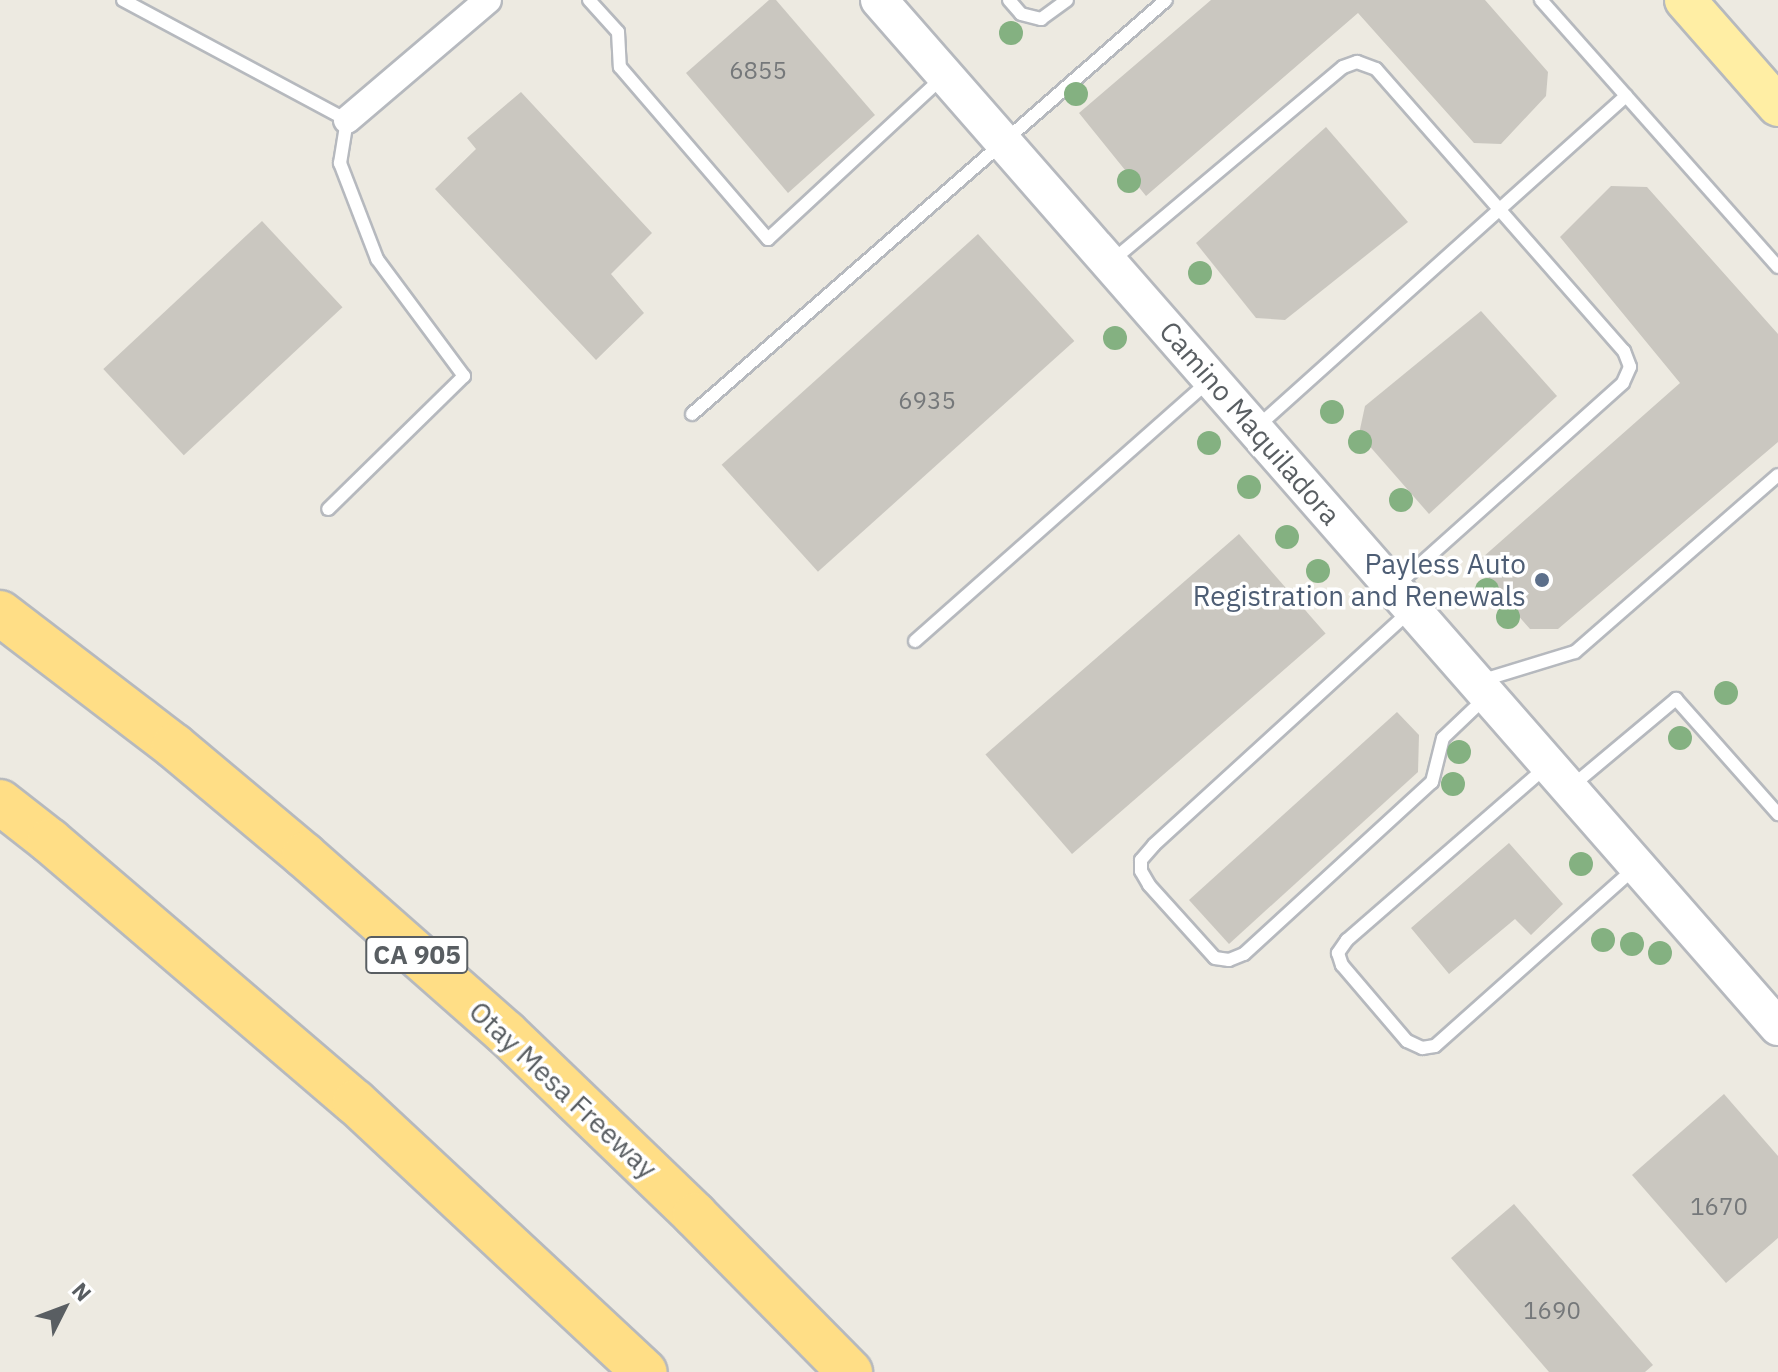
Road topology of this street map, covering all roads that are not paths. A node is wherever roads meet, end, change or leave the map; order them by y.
1 (123, 0) edge
2 (488, 0) edge
3 (589, 0) edge
4 (879, 0) edge
5 (1009, 0) edge
6 (1067, 0) edge
7 (1166, 0) edge
8 (1541, 0) edge
9 (1685, 0) edge
10 (945, 75) junction
11 (1626, 96) junction
12 (1778, 106) edge
13 (347, 120) junction
14 (1004, 143) junction
15 (1499, 208) junction
16 (1110, 263) junction
17 (1778, 267) edge
18 (1211, 379) junction
19 (692, 414) dead end
20 (1255, 429) junction
21 (1778, 475) edge
22 (328, 509) dead end
23 (1403, 598) junction
24 (0, 613) edge
25 (915, 641) dead end
26 (1482, 689) junction
27 (1559, 776) junction
28 (0, 802) edge
29 (1778, 814) edge
30 (1637, 866) junction
31 (1778, 1027) edge
32 (645, 1372) edge
33 (850, 1372) edge

1 - 13 lane
2 - 13 street
3 - 10 lane
4 - 10 street, Camino Maquiladora
5 - 6 lane
7 - 14 lane
8 - 11 lane
9 - 12 main road
10 - 14 street, Camino Maquiladora
11 - 15 lane
11 - 17 lane
13 - 22 lane
14 - 16 street, Camino Maquiladora
14 - 19 lane
15 - 16 lane
15 - 20 lane
15 - 23 lane
16 - 18 street, Camino Maquiladora
18 - 20 street, Camino Maquiladora
18 - 25 lane
20 - 23 street, Camino Maquiladora
21 - 26 lane
23 - 26 street, Camino Maquiladora
23 - 26 lane
24 - 33 highway, Otay Mesa Freeway / CA 905
26 - 27 street, Camino Maquiladora
27 - 29 lane
27 - 30 street, Camino Maquiladora
27 - 30 lane
28 - 32 highway
30 - 31 street, Camino Maquiladora

